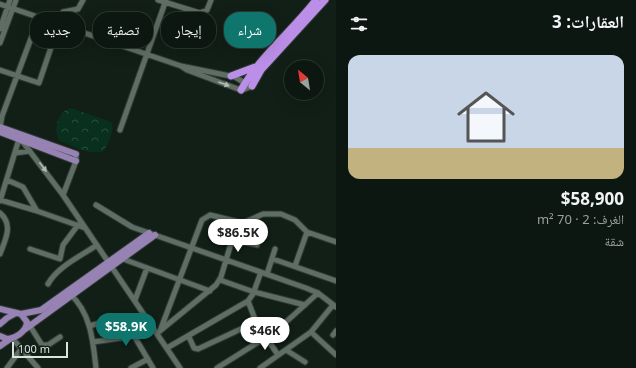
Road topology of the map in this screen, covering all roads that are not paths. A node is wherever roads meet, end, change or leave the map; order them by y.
1 (10, 0) edge
2 (16, 0) edge
3 (83, 0) edge
4 (158, 0) edge
5 (210, 0) edge
6 (316, 0) edge
7 (325, 0) edge
8 (166, 1) edge
9 (0, 4) edge
10 (10, 7) junction
11 (63, 12) edge
12 (30, 14) edge
13 (0, 29) edge
14 (85, 33) edge
15 (30, 40) edge
16 (0, 43) edge
17 (51, 48) edge
18 (147, 55) junction
19 (181, 66) junction
20 (255, 67) junction
21 (0, 70) edge
22 (16, 75) junction
23 (231, 76) junction
24 (247, 86) junction
25 (1, 117) edge
26 (0, 128) edge
27 (120, 130) dead end
28 (0, 132) edge
29 (21, 138) junction
30 (30, 151) junction
31 (15, 153) junction
32 (76, 154) joint
33 (76, 161) junction
34 (7, 180) junction
35 (63, 195) junction
36 (0, 201) edge
37 (96, 205) dead end
38 (37, 211) junction
39 (0, 213) edge
40 (243, 223) junction
41 (78, 225) junction
42 (85, 228) junction
43 (308, 232) junction
44 (214, 233) dead end
45 (152, 234) junction
46 (232, 240) junction
47 (239, 242) junction
48 (336, 242) edge
49 (97, 245) junction
50 (257, 245) dead end
51 (191, 246) junction
52 (30, 249) dead end
53 (275, 249) dead end
54 (0, 254) edge
55 (123, 258) junction
56 (273, 258) junction
57 (227, 260) junction
58 (110, 264) junction
59 (295, 266) junction
60 (147, 268) junction
61 (261, 272) junction
62 (267, 274) junction
63 (181, 279) junction
64 (220, 280) junction
65 (336, 281) edge
66 (48, 284) dead end
67 (210, 291) junction
68 (254, 292) junction
69 (318, 293) junction
70 (69, 294) junction
71 (135, 300) junction
72 (248, 301) junction
73 (305, 305) junction
74 (335, 306) edge
75 (0, 309) edge
76 (19, 314) junction
77 (256, 322) junction
78 (0, 324) edge
79 (89, 326) junction
80 (153, 327) junction
81 (27, 328) junction
82 (159, 332) junction
83 (311, 332) junction
84 (0, 336) edge
85 (135, 336) junction
86 (60, 337) dead end
87 (189, 337) junction
88 (11, 338) junction
89 (265, 338) junction
90 (93, 342) junction
91 (0, 346) edge
92 (21, 348) junction
93 (167, 348) junction
94 (286, 350) junction
95 (278, 356) junction
96 (336, 356) edge
97 (148, 358) junction
98 (305, 362) dead end
99 (7, 368) edge
100 (38, 368) edge
101 (96, 368) edge
102 (131, 368) edge
103 (153, 368) edge
104 (180, 368) edge
105 (217, 368) edge
106 (260, 368) edge

1 - 10 street
2 - 10 street
3 - 11 street
4 - 8 street
5 - 8 street
6 - 20 highway
7 - 24 highway
8 - 18 street
9 - 10 street
10 - 12 street
10 - 13 street
10 - 16 street
14 - 18 street
15 - 22 street
17 - 22 street
18 - 19 street
18 - 27 street
19 - 23 street
19 -> 24 street
20 - 23 highway
20 - 24 highway
21 - 22 street
22 - 25 street
23 - 24 street
25 - 26 street
26 - 29 main road
28 - 29 main road
29 - 30 street
29 - 31 street
29 - 32 main road
29 - 33 main road
30 - 31 street
30 -> 35 street
31 - 34 street
32 - 33 street
33 - 35 street
34 - 36 street
34 - 38 street
35 - 42 street
36 - 38 street
37 - 45 street
38 - 41 street
39 - 54 street
40 - 43 street
40 - 47 street
40 - 51 street
41 - 42 street
41 - 52 street
42 - 49 street
43 - 48 street
43 - 59 street
44 - 46 street
45 - 51 street
45 - 55 main road
45 - 58 main road
46 - 47 street
46 - 57 street
47 - 50 street
49 - 58 street
49 - 66 street
51 - 57 street
51 - 63 street
53 - 56 street
55 - 58 main road
55 - 60 street
56 - 59 street
56 - 62 street
57 - 61 street
57 - 64 street
58 - 70 main road
58 - 71 street
59 - 65 street
60 - 63 street
60 - 71 street
61 - 62 street
61 - 68 street
62 - 69 street
63 - 67 street
63 - 82 street
64 - 67 street
64 - 68 street
67 - 82 street
68 - 72 street
68 - 73 street
69 - 73 street
69 - 74 street
70 - 76 main road
70 - 79 street
70 - 81 main road
71 - 80 street
72 - 77 street
72 - 87 street
73 - 89 street
74 - 83 street
75 - 76 main road
76 - 78 main road
76 - 81 main road
77 - 87 street
77 - 89 street
79 - 85 street
79 - 90 street
80 - 82 street
80 - 85 street
81 - 86 street
81 - 88 main road
82 - 93 street
83 - 94 street
83 - 96 street
84 - 88 main road
85 - 90 street
85 - 97 street
87 - 93 street
88 - 91 main road
88 - 92 street
89 - 95 street
89 - 105 street
90 - 101 street
92 - 99 street
92 - 100 street
93 - 104 street
94 - 95 street
94 - 98 street
95 - 106 street
97 - 102 street
97 - 103 street

